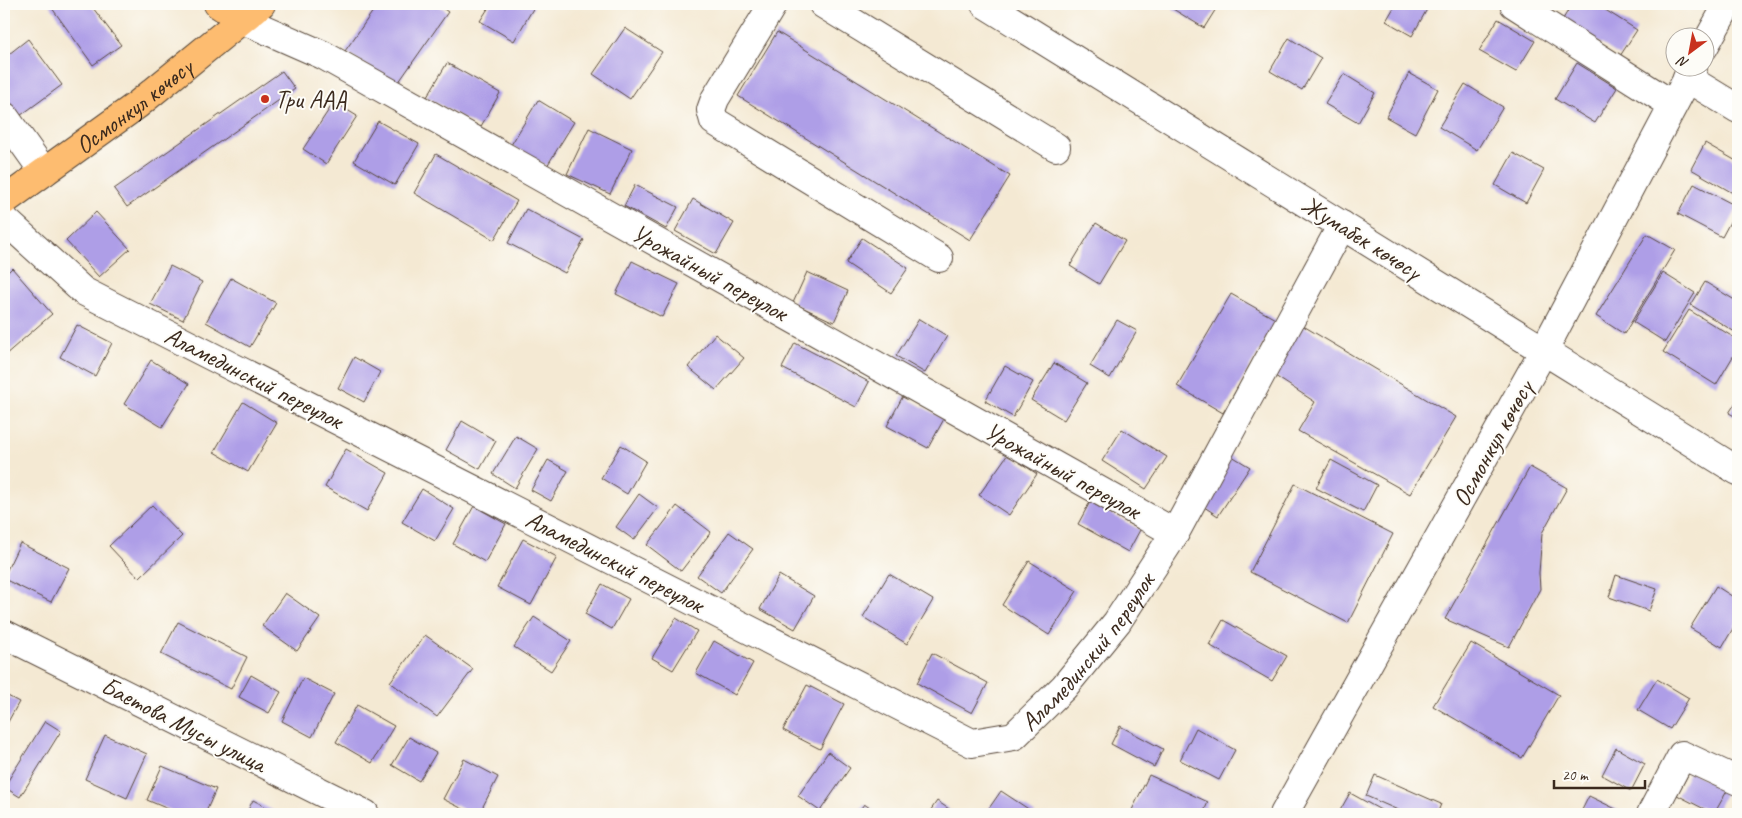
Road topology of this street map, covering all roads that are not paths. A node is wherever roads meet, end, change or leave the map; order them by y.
1 (218, 4) edge
2 (774, 4) edge
3 (824, 4) edge
4 (985, 4) edge
5 (1514, 4) edge
6 (1728, 4) edge
7 (251, 11) edge
8 (1714, 29) edge
9 (1687, 78) edge
10 (1697, 78) edge
11 (1673, 105) junction
12 (1738, 109) edge
13 (4, 116) edge
14 (1056, 147) dead end
15 (44, 172) junction
16 (4, 201) edge
17 (4, 219) edge
18 (1342, 226) junction
19 (939, 258) dead end
20 (1544, 350) junction
21 (1738, 471) edge
22 (1175, 533) junction
23 (4, 634) edge
24 (1738, 781) edge
25 (365, 814) edge
26 (1284, 814) edge
27 (1651, 814) edge

1 - 7 main road
2 - 19 street
3 - 14 street
4 - 18 street, Жумабек көчөсү
5 - 11 street
6 - 8 street
7 - 15 main road, Осмонкул көчөсү
7 - 22 street, Урожайный переулок
9 - 11 street, Осмонкул көчөсү
10 - 12 street
11 - 20 street, Осмонкул көчөсү
13 - 15 street
15 - 16 main road, Осмонкул көчөсү
17 - 22 street, Аламединский переулок
18 - 20 street, Жумабек көчөсү
18 - 22 street, Аламединский переулок
20 - 21 street, Жумабек көчөсү
20 - 26 street, Осмонкул көчөсү
23 - 25 street, Баетова Мусы улица
24 - 27 street

